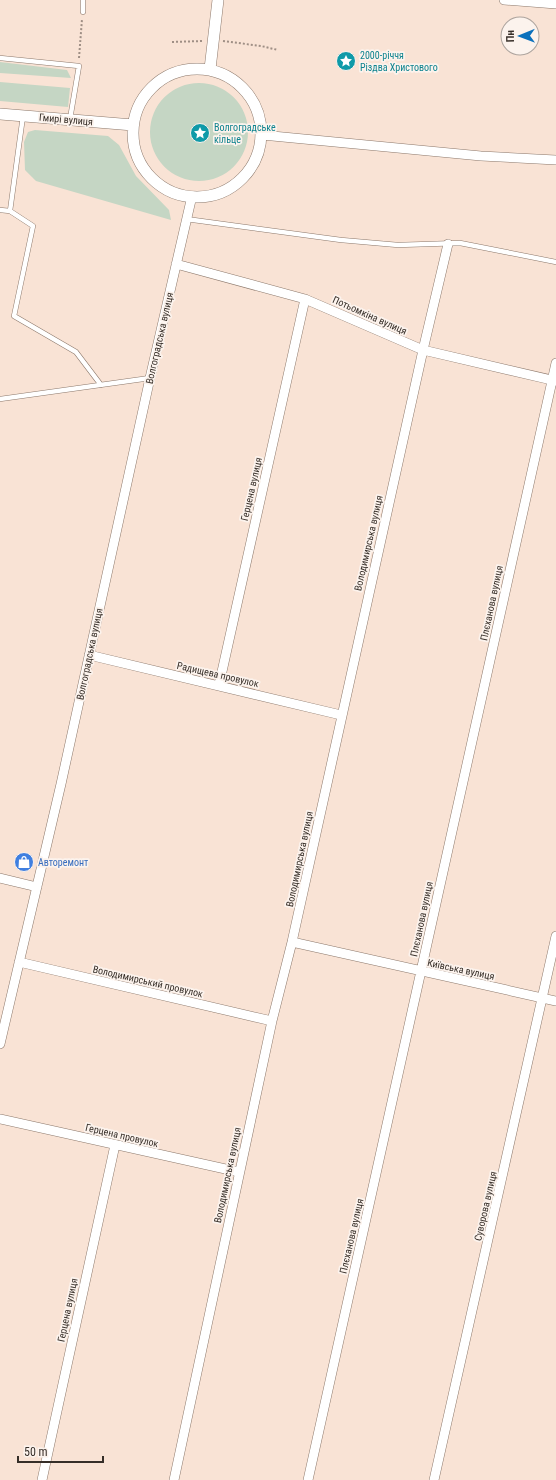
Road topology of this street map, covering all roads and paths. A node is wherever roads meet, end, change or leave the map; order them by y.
1 (83, 0) edge
2 (218, 0) edge
3 (504, 0) edge
4 (556, 4) edge
5 (83, 12) joint
6 (0, 58) edge
7 (79, 66) junction
8 (210, 69) junction
9 (0, 114) edge
10 (23, 116) junction
11 (70, 119) junction
12 (133, 125) junction
13 (262, 135) junction
14 (556, 160) edge
15 (192, 196) junction
16 (0, 210) edge
17 (10, 211) junction
18 (186, 219) junction
19 (448, 244) junction
20 (556, 262) edge
21 (176, 264) junction
22 (305, 298) junction
23 (423, 350) junction
24 (556, 363) edge
25 (150, 378) junction
26 (554, 380) edge
27 (101, 384) junction
28 (0, 399) edge
29 (89, 655) junction
30 (219, 685) junction
31 (341, 715) junction
32 (0, 878) edge
33 (37, 887) junction
34 (556, 936) edge
35 (292, 942) junction
36 (18, 962) junction
37 (421, 972) junction
38 (542, 998) junction
39 (556, 1001) edge
40 (272, 1021) junction
41 (0, 1044) edge
42 (0, 1119) edge
43 (114, 1145) junction
44 (239, 1172) junction
45 (42, 1480) edge
46 (174, 1480) edge
47 (308, 1480) edge
48 (434, 1480) edge

1 - 5 lane
2 - 8 street
3 - 4 street
5 - 7 path
6 - 7 lane
7 - 11 lane
8 - 12 street
8 - 13 street
9 - 10 street, Гмирі вулиця
10 - 11 street, Гмирі вулиця
10 - 17 lane
11 - 12 street, Гмирі вулиця
12 - 15 street
13 - 14 street
13 - 15 street
15 - 18 street, Волгоградська вулиця
16 - 17 lane
17 - 27 lane
18 - 19 lane
18 - 21 street, Волгоградська вулиця
19 - 20 lane
19 - 23 street, Володимирська вулиця
21 - 22 street, Потьомкіна вулиця
21 - 25 street, Волгоградська вулиця
22 - 23 street, Потьомкіна вулиця
22 - 30 street, Герцена вулиця
23 - 26 street, Потьомкіна вулиця
23 - 31 street, Володимирська вулиця
24 - 26 street, Плєханова вулиця
25 - 27 lane
25 - 29 street, Волгоградська вулиця
26 - 37 street, Плєханова вулиця
27 - 28 lane
29 - 30 street, Радищева провулок
29 - 33 street, Волгоградська вулиця
30 - 31 street, Радищева провулок
31 - 35 street, Володимирська вулиця
32 - 33 street
33 - 36 street, Волгоградська вулиця
34 - 38 street, Суворова вулиця
35 - 37 street, Київська вулиця
35 - 40 street, Володимирська вулиця
36 - 40 street, Володимирський провулок
36 - 41 street, Волгоградська вулиця
37 - 38 street, Київська вулиця
37 - 47 street, Плєханова вулиця
38 - 39 street, Київська вулиця
38 - 48 street, Суворова вулиця
40 - 44 street, Володимирська вулиця
42 - 43 street, Герцена провулок
43 - 44 street, Герцена провулок
43 - 45 street, Герцена вулиця
44 - 46 street, Володимирська вулиця

